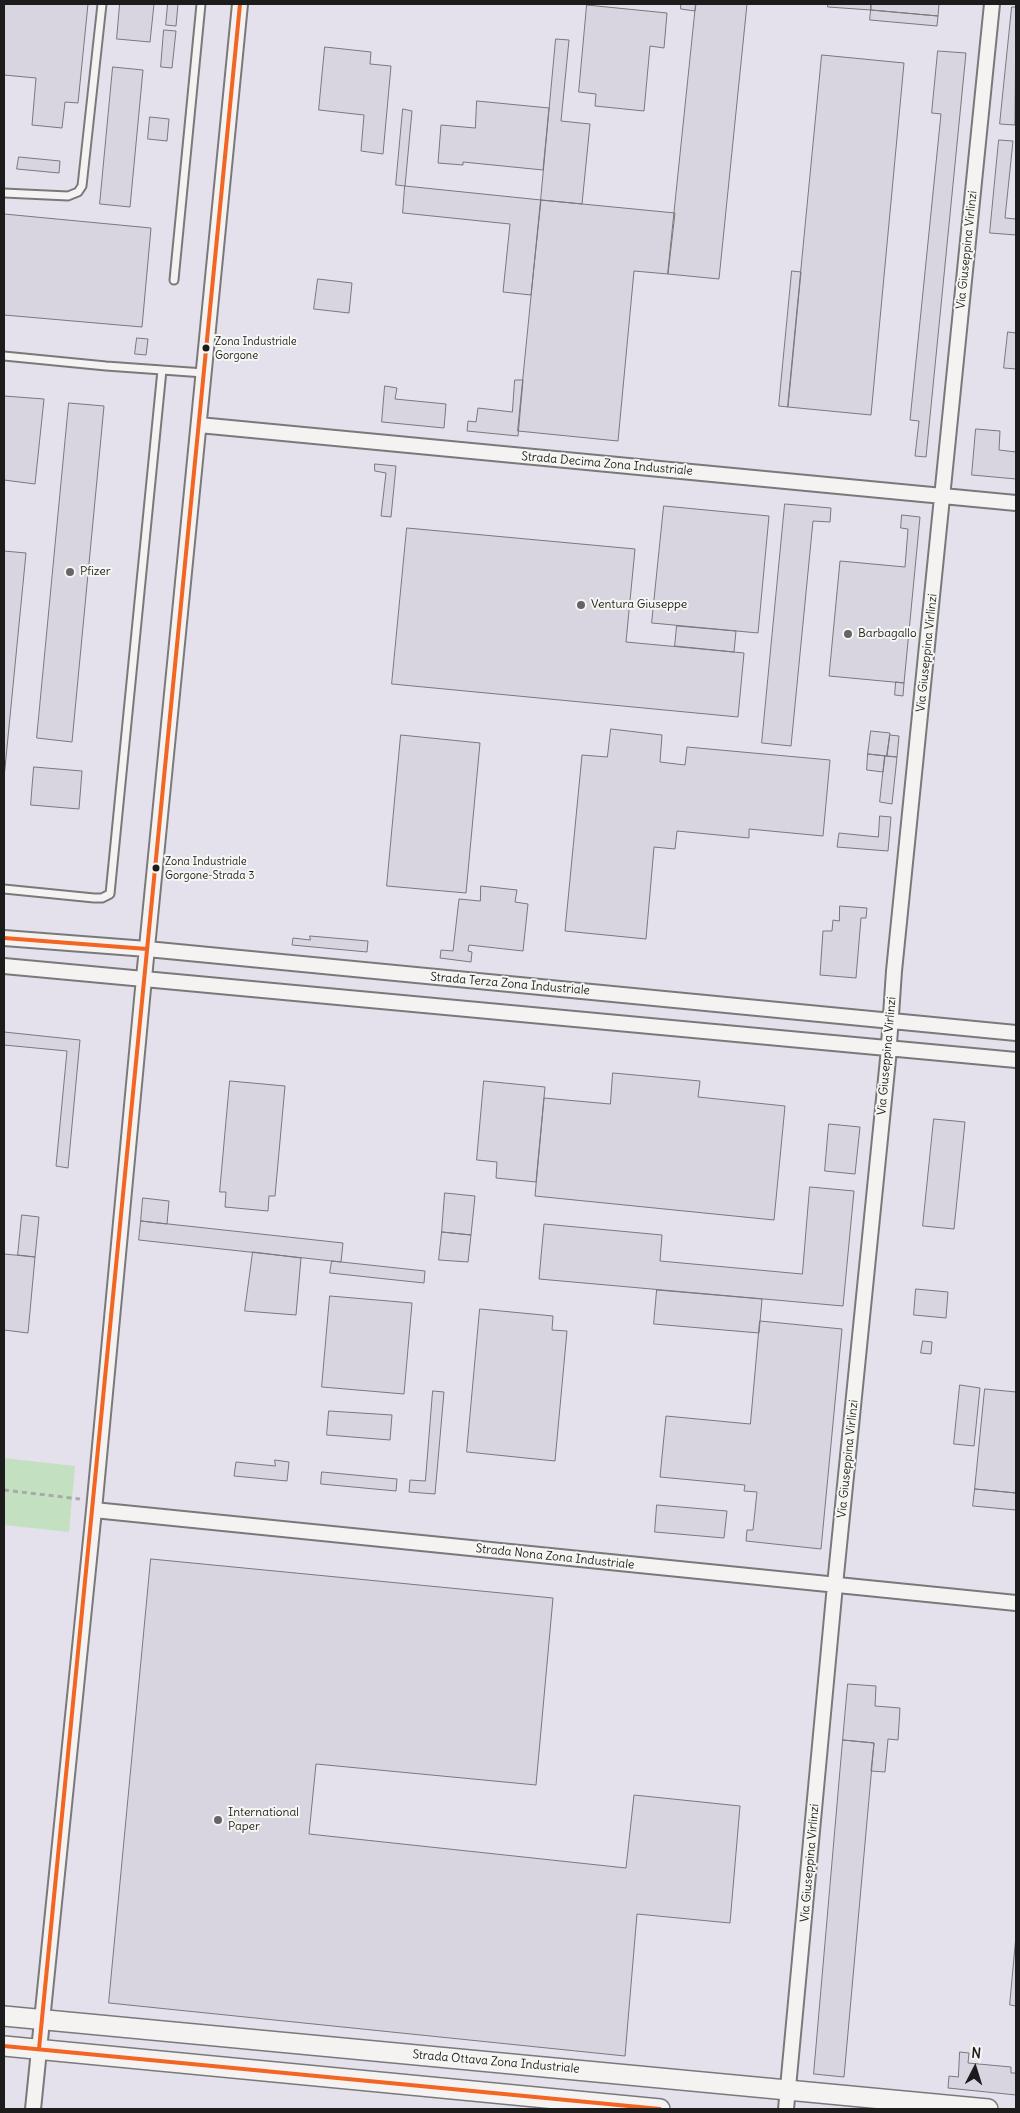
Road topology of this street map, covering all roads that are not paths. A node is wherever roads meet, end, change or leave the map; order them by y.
1 (102, 4) edge
2 (200, 4) edge
3 (240, 4) edge
4 (992, 4) edge
5 (4, 193) edge
6 (174, 280) dead end
7 (4, 356) edge
8 (162, 370) junction
9 (204, 373) junction
10 (199, 425) junction
11 (943, 497) junction
12 (1016, 503) edge
13 (4, 890) edge
14 (4, 938) edge
15 (147, 950) junction
16 (4, 966) edge
17 (144, 978) junction
18 (890, 1021) junction
19 (1016, 1033) edge
20 (888, 1048) junction
21 (1016, 1060) edge
22 (95, 1505) junction
23 (835, 1585) junction
24 (1016, 1603) edge
25 (4, 2016) edge
26 (42, 2020) junction
27 (4, 2046) edge
28 (39, 2049) junction
29 (788, 2090) junction
30 (33, 2109) edge
31 (660, 2109) edge
32 (786, 2109) edge
33 (988, 2109) edge

1 - 5 lane
2 - 6 lane
3 - 9 street
4 - 11 street, Via Giuseppina Virlinzi
7 - 8 lane
8 - 9 lane
8 - 13 lane
9 - 10 street
10 - 11 street, Strada Decima Zona Industriale
10 - 15 street
11 - 12 street, Strada Decima Zona Industriale
11 - 18 street, Via Giuseppina Virlinzi
14 - 15 street, Strada Terza Zona Industriale
15 - 17 street
15 - 18 street, Strada Terza Zona Industriale
16 - 17 street
17 - 20 street
17 - 22 street
18 - 19 street, Strada Terza Zona Industriale
18 - 20 street, Via Giuseppina Virlinzi
20 - 21 street
20 - 23 street, Via Giuseppina Virlinzi
22 - 23 street, Strada Nona Zona Industriale
22 - 26 street
23 - 24 street, Strada Nona Zona Industriale
23 - 29 street, Via Giuseppina Virlinzi
25 - 26 main road, Strada Ottava Zona Industriale
26 - 28 street
26 - 29 main road, Strada Ottava Zona Industriale
27 - 28 main road
28 - 30 street
28 - 31 main road
29 - 32 street, Via Giuseppina Virlinzi
29 - 33 main road, Strada Ottava Zona Industriale

